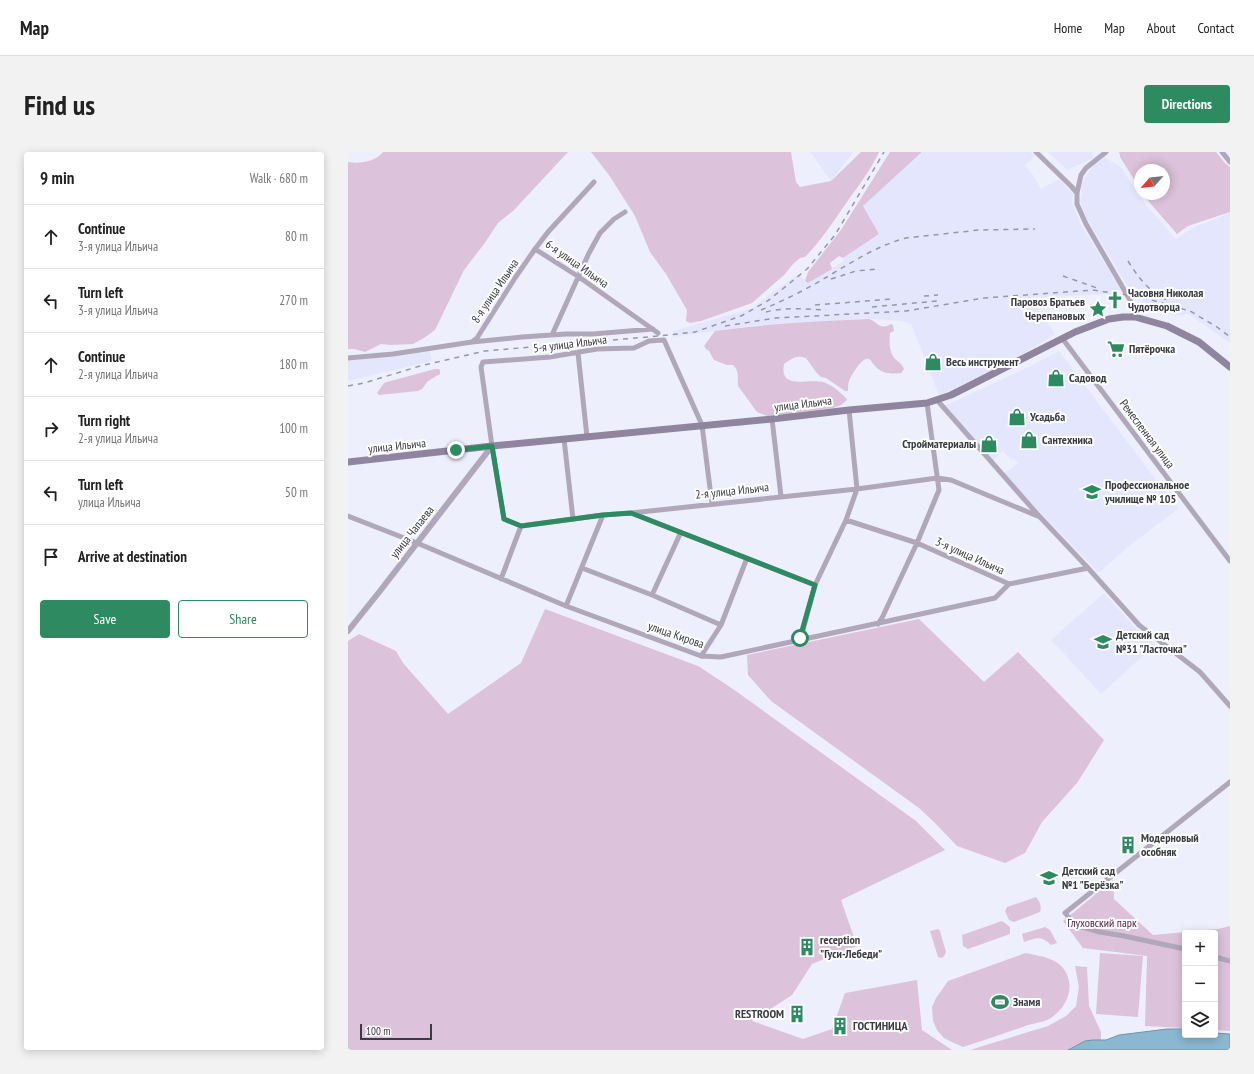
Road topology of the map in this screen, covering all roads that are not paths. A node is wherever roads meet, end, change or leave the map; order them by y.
1 (1036, 152) edge
2 (1106, 152) edge
3 (1222, 152) edge
4 (1230, 162) edge
5 (594, 182) dead end
6 (1077, 193) junction
7 (625, 212) dead end
8 (536, 249) junction
9 (579, 277) junction
10 (1135, 317) junction
11 (654, 329) junction
12 (658, 333) dead end
13 (552, 335) junction
14 (1062, 338) junction
15 (472, 342) junction
16 (578, 353) junction
17 (348, 358) edge
18 (1230, 366) edge
19 (937, 400) junction
20 (927, 403) junction
21 (849, 410) junction
22 (772, 419) junction
23 (702, 425) junction
24 (587, 437) junction
25 (564, 439) junction
26 (492, 446) junction
27 (348, 462) edge
28 (937, 478) junction
29 (857, 488) junction
30 (781, 496) junction
31 (712, 504) junction
32 (631, 513) junction
33 (603, 515) junction
34 (348, 516) edge
35 (1040, 518) junction
36 (573, 519) junction
37 (846, 520) junction
38 (521, 526) junction
39 (681, 532) junction
40 (417, 543) junction
41 (917, 543) junction
42 (747, 558) junction
43 (1230, 561) edge
44 (582, 568) junction
45 (1088, 568) junction
46 (501, 579) junction
47 (1009, 584) junction
48 (815, 585) junction
49 (652, 595) junction
50 (566, 606) junction
51 (878, 624) junction
52 (721, 625) junction
53 (348, 631) edge
54 (800, 641) junction
55 (701, 656) junction
56 (1230, 706) edge
57 (1230, 782) edge
58 (1182, 948) edge
59 (1218, 958) edge
60 (1230, 961) edge

1 - 6 street
2 - 6 street
3 - 4 street
5 - 8 street, 6-я улица Ильича
6 - 10 street
7 - 9 street
8 - 9 street, 6-я улица Ильича
8 - 15 street, 8-я улица Ильича
9 - 11 street, 6-я улица Ильича
9 - 13 street
10 - 14 main road, улица Ильича
10 - 18 main road, улица Ильича
11 - 12 street, 6-я улица Ильича
11 - 13 street
13 - 15 street
14 - 19 main road, улица Ильича
14 - 43 street, Ремесленная улица
15 - 17 street
16 - 23 street, 5-я улица Ильича
16 - 24 street
16 - 26 street, 5-я улица Ильича
19 - 20 main road, улица Ильича
19 - 35 street
20 - 21 main road, улица Ильича
20 - 28 street
21 - 22 main road, улица Ильича
21 - 29 street
22 - 23 main road, улица Ильича
22 - 30 street
23 - 24 main road, улица Ильича
23 - 31 street
24 - 25 main road, улица Ильича
25 - 26 main road, улица Ильича
25 - 36 street
26 - 27 main road, улица Ильича
26 - 38 street
26 - 40 street, улица Чапаева
28 - 29 street, 2-я улица Ильича
28 - 35 street, 2-я улица Ильича
28 - 41 street
29 - 30 street, 2-я улица Ильича
29 - 37 street
30 - 31 street, 2-я улица Ильича
31 - 32 street, 2-я улица Ильича
32 - 33 street, 2-я улица Ильича
32 - 39 street
33 - 36 street, 2-я улица Ильича
33 - 44 street
34 - 40 street, улица Кирова
35 - 45 street, 2-я улица Ильича
36 - 38 street, 2-я улица Ильича
37 - 41 street, 3-я улица Ильича
37 - 48 street
38 - 46 street
39 - 42 street
39 - 49 street
40 - 46 street, улица Кирова
40 - 53 street, улица Чапаева
41 - 47 street, 3-я улица Ильича
41 - 51 street
42 - 48 street
42 - 52 street
44 - 49 street
44 - 50 street
45 - 47 street, 3-я улица Ильича
45 - 56 street, 2-я улица Ильича
46 - 50 street, улица Кирова
47 - 51 street, улица Кирова
48 - 54 street
49 - 52 street
50 - 55 street, улица Кирова
51 - 54 street, улица Кирова
52 - 55 street
54 - 55 street, улица Кирова
57 - 58 street
59 - 60 street

